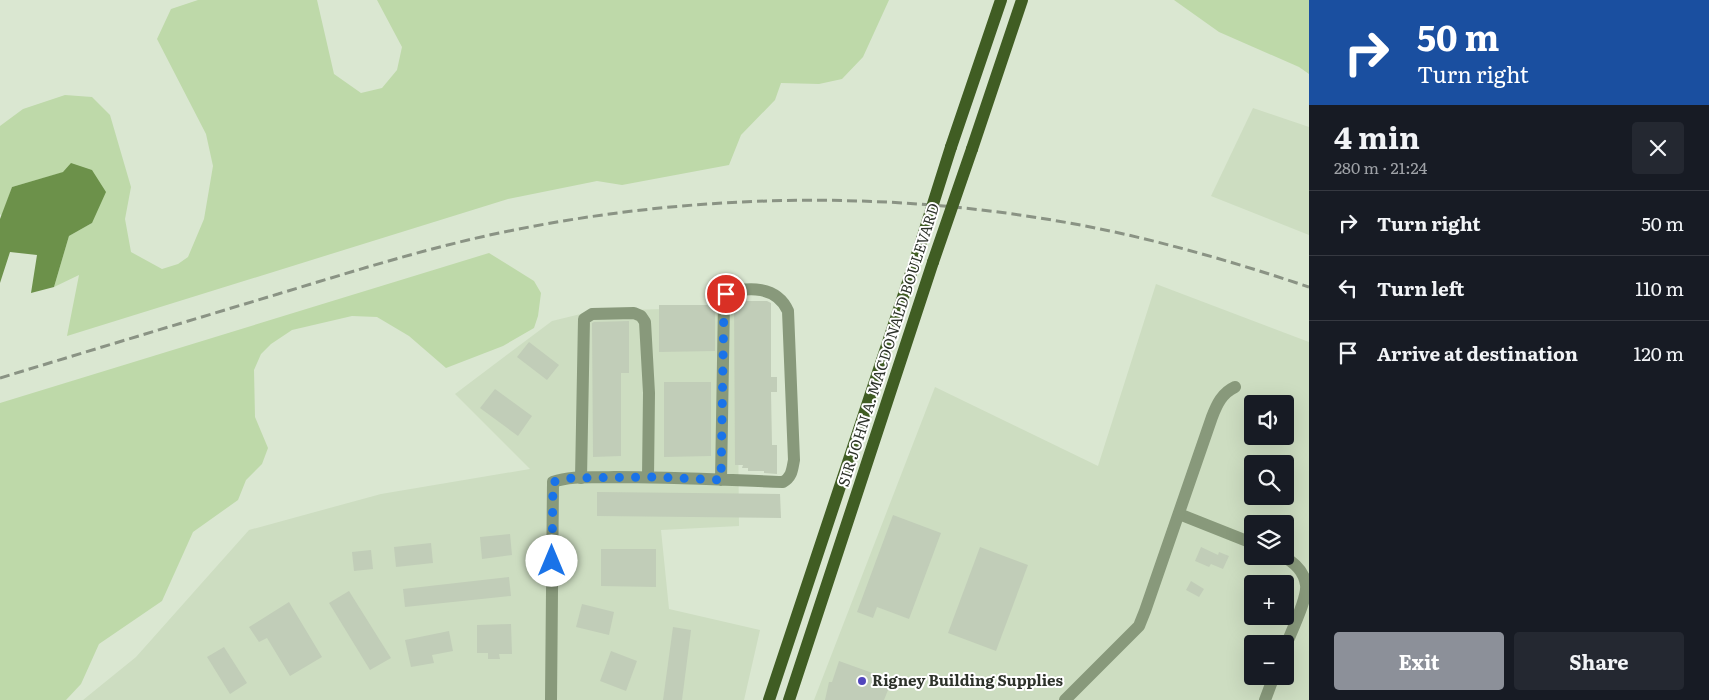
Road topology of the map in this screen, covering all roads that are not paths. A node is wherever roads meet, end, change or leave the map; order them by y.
1 (1001, 0) edge
2 (1022, 0) edge
3 (1235, 388) dead end
4 (648, 477) junction
5 (582, 478) junction
6 (721, 480) junction
7 (1179, 514) junction
8 (1244, 540) edge
9 (1294, 563) edge
10 (1290, 635) edge
11 (1270, 685) edge
12 (552, 700) edge
13 (769, 700) edge
14 (789, 700) edge
15 (1065, 700) edge
16 (1264, 700) edge

1 - 13 main road, SIR JOHN A. MACDONALD BOULEVARD, bridge
2 - 14 main road, SIR JOHN A. MACDONALD BOULEVARD, bridge
3 - 7 street
4 - 5 street
4 - 5 street
4 - 6 street
5 - 12 street
6 - 6 street
7 - 8 street
7 - 15 street
9 - 10 street
11 - 16 street

